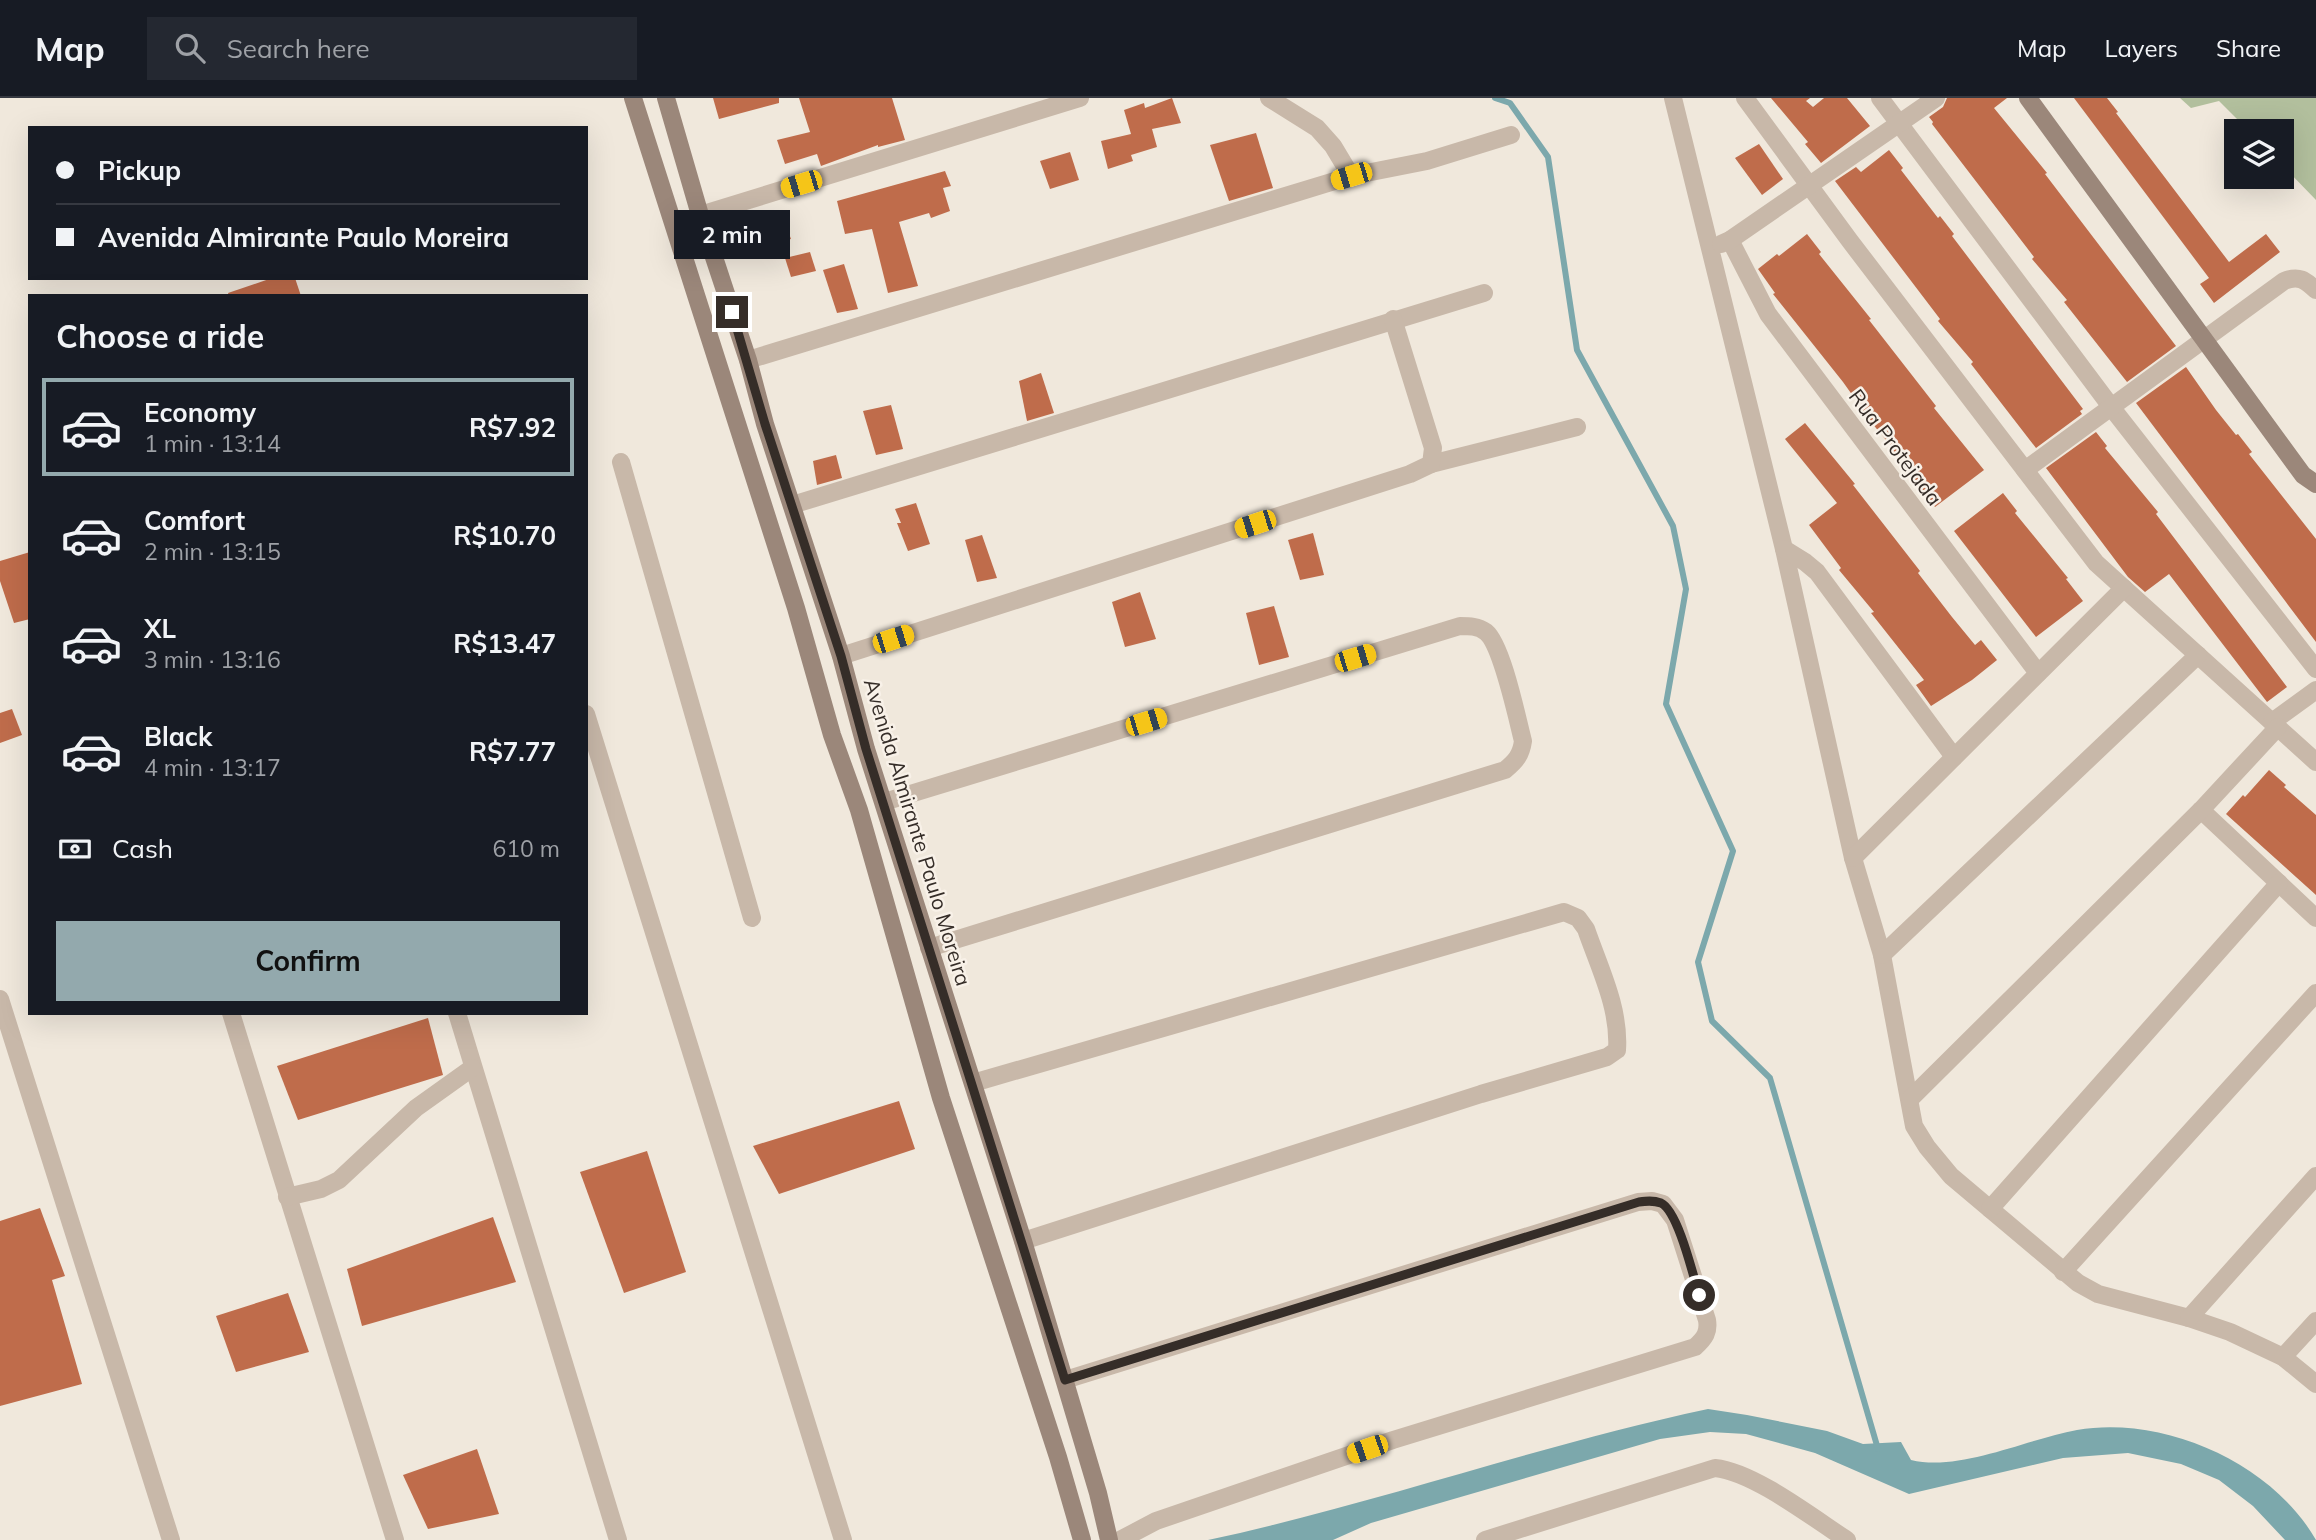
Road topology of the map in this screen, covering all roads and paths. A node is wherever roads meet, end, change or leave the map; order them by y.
1 (633, 98) edge
2 (666, 98) edge
3 (1080, 98) edge
4 (1269, 98) edge
5 (1673, 98) edge
6 (1745, 98) edge
7 (1880, 98) edge
8 (1936, 98) edge
9 (2028, 98) edge
10 (1899, 123) junction
11 (1511, 135) dead end
12 (1351, 176) junction
13 (1809, 185) junction
14 (700, 215) junction
15 (1730, 240) junction
16 (1711, 248) junction
17 (2316, 290) edge
18 (1484, 293) dead end
19 (1393, 319) junction
20 (2203, 340) junction
21 (748, 360) junction
22 (2111, 407) junction
23 (1577, 427) dead end
24 (621, 462) dead end
25 (1431, 464) junction
26 (2025, 470) junction
27 (2309, 480) edge
28 (2316, 491) edge
29 (792, 505) junction
30 (1784, 549) junction
31 (2124, 588) junction
32 (2198, 655) junction
33 (841, 656) junction
34 (2316, 669) edge
35 (2038, 673) junction
36 (2316, 690) edge
37 (588, 720) edge
38 (2275, 724) junction
39 (1954, 757) junction
40 (2316, 762) edge
41 (884, 802) junction
42 (2201, 810) junction
43 (1853, 858) junction
44 (2279, 883) junction
45 (752, 918) dead end
46 (2316, 918) edge
47 (929, 948) junction
48 (1882, 955) junction
49 (2316, 993) edge
50 (0, 999) edge
51 (232, 1015) edge
52 (458, 1015) edge
53 (472, 1068) junction
54 (973, 1083) junction
55 (1910, 1100) junction
56 (2316, 1176) edge
57 (286, 1197) junction
58 (1990, 1209) junction
59 (1023, 1241) junction
60 (2063, 1272) junction
61 (2189, 1318) junction
62 (2316, 1321) edge
63 (2283, 1357) junction
64 (1065, 1380) junction
65 (2316, 1384) edge
66 (171, 1540) edge
67 (395, 1540) edge
68 (618, 1540) edge
69 (843, 1540) edge
70 (1082, 1540) edge
71 (1109, 1540) edge
72 (1120, 1540) edge
73 (1485, 1540) edge
74 (1847, 1540) edge

1 - 70 main road
2 - 14 main road, Avenida Almirante Paulo Moreira
3 - 14 street
4 - 12 street
5 - 16 street
6 - 13 street
7 - 10 street
8 - 10 street
9 - 20 main road
10 - 13 street
10 - 22 street
11 - 12 street
12 - 21 street
13 - 15 street
13 - 26 street
14 - 21 main road, Avenida Almirante Paulo Moreira
15 - 16 street
15 - 35 street, Rua Protejada
16 - 30 street
17 - 20 street
18 - 19 street
19 - 25 street
19 - 29 street
20 - 22 street
20 - 27 main road
21 - 29 main road, Avenida Almirante Paulo Moreira
22 - 26 street
22 - 34 street
23 - 25 street
24 - 45 street
25 - 33 street
26 - 31 street
27 - 28 street
29 - 33 main road, Avenida Almirante Paulo Moreira
30 - 39 street
30 - 43 street
31 - 32 street
31 - 35 street
32 - 38 street
32 - 48 street
33 - 41 main road, Avenida Almirante Paulo Moreira
35 - 39 street
36 - 38 street
37 - 69 street
38 - 40 street
38 - 42 street
39 - 43 street
41 - 47 main road, Avenida Almirante Paulo Moreira
41 - 47 street
42 - 44 street
42 - 55 street
43 - 48 street
44 - 46 street
44 - 58 street
47 - 54 main road, Avenida Almirante Paulo Moreira
48 - 55 street
49 - 60 street
50 - 66 street
51 - 57 street
52 - 53 street
53 - 57 street
53 - 68 street
54 - 59 main road, Avenida Almirante Paulo Moreira
54 - 59 street
55 - 58 street
56 - 61 street
57 - 67 street
58 - 60 street
59 - 64 main road, Avenida Almirante Paulo Moreira
60 - 61 street
61 - 63 street
62 - 63 street
63 - 65 street
64 - 71 main road, Avenida Almirante Paulo Moreira
64 - 72 street
73 - 74 street

